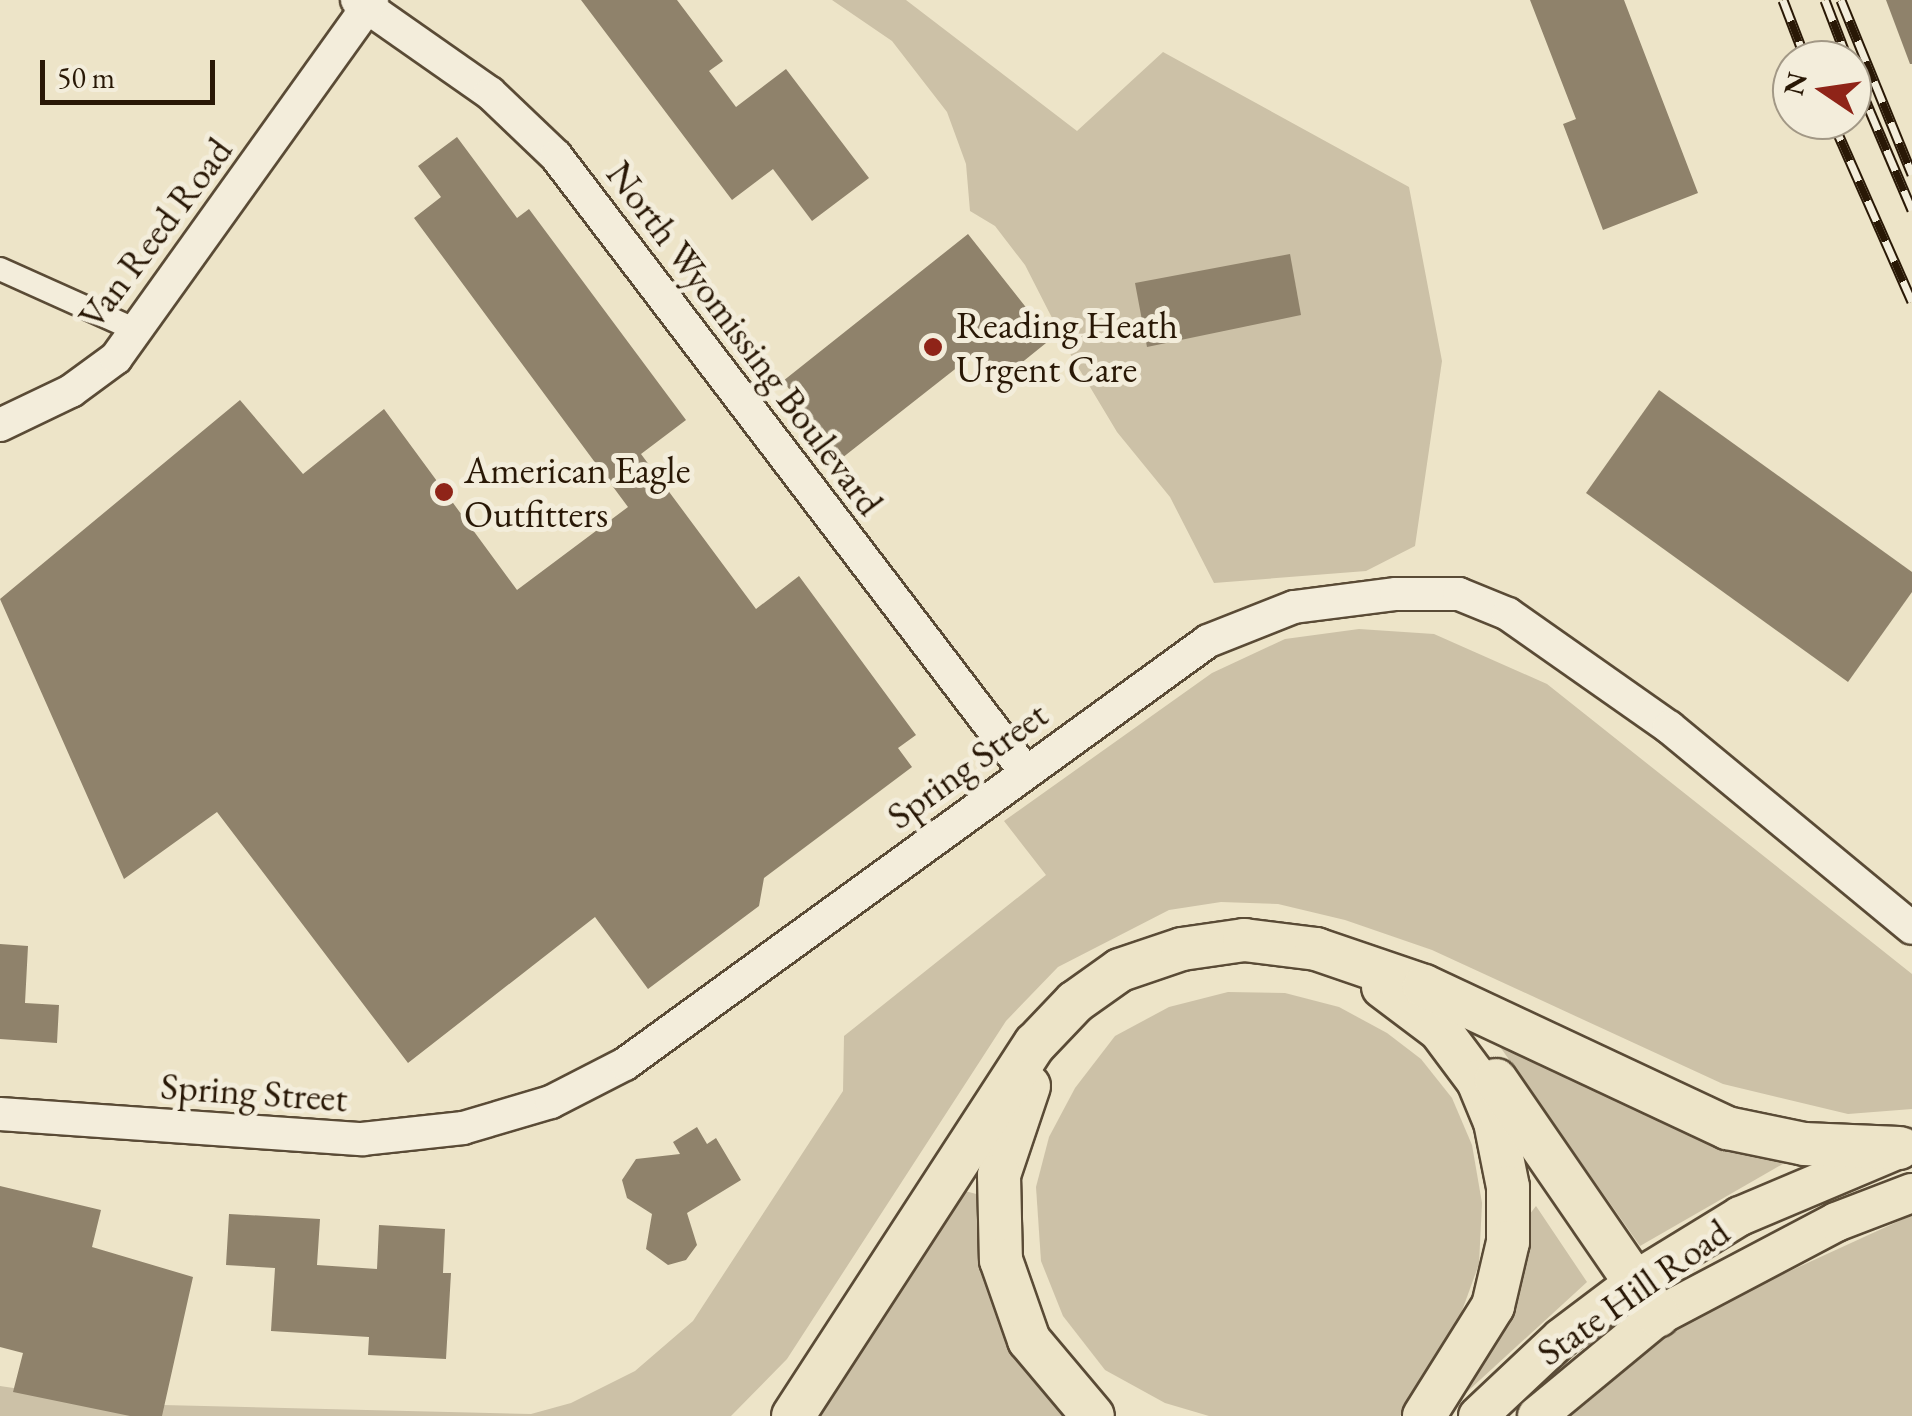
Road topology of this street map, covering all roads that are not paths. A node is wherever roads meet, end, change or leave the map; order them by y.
1 (366, 2) edge
2 (0, 268) edge
3 (138, 332) junction
4 (0, 425) edge
5 (1024, 771) junction
6 (1912, 928) edge
7 (1383, 969) junction
8 (1491, 1111) junction
9 (0, 1114) edge
10 (1905, 1146) edge
11 (1912, 1193) edge
12 (1635, 1307) junction
13 (793, 1416) edge
14 (1093, 1416) edge
15 (1424, 1416) edge
16 (1478, 1416) edge
17 (1537, 1416) edge

1 - 3 street, Van Reed Road
1 - 5 street, North Wyomissing Boulevard
2 - 3 street
3 - 4 street, Van Reed Road
5 - 6 street, Spring Street
5 - 9 street, Spring Street
7 - 10 highway
7 - 12 highway
7 - 13 highway
8 - 12 highway
8 - 14 highway
8 - 15 highway
10 - 12 main road, State Hill Road
11 - 12 main road, State Hill Road
12 - 16 main road, State Hill Road
12 - 17 main road, State Hill Road

